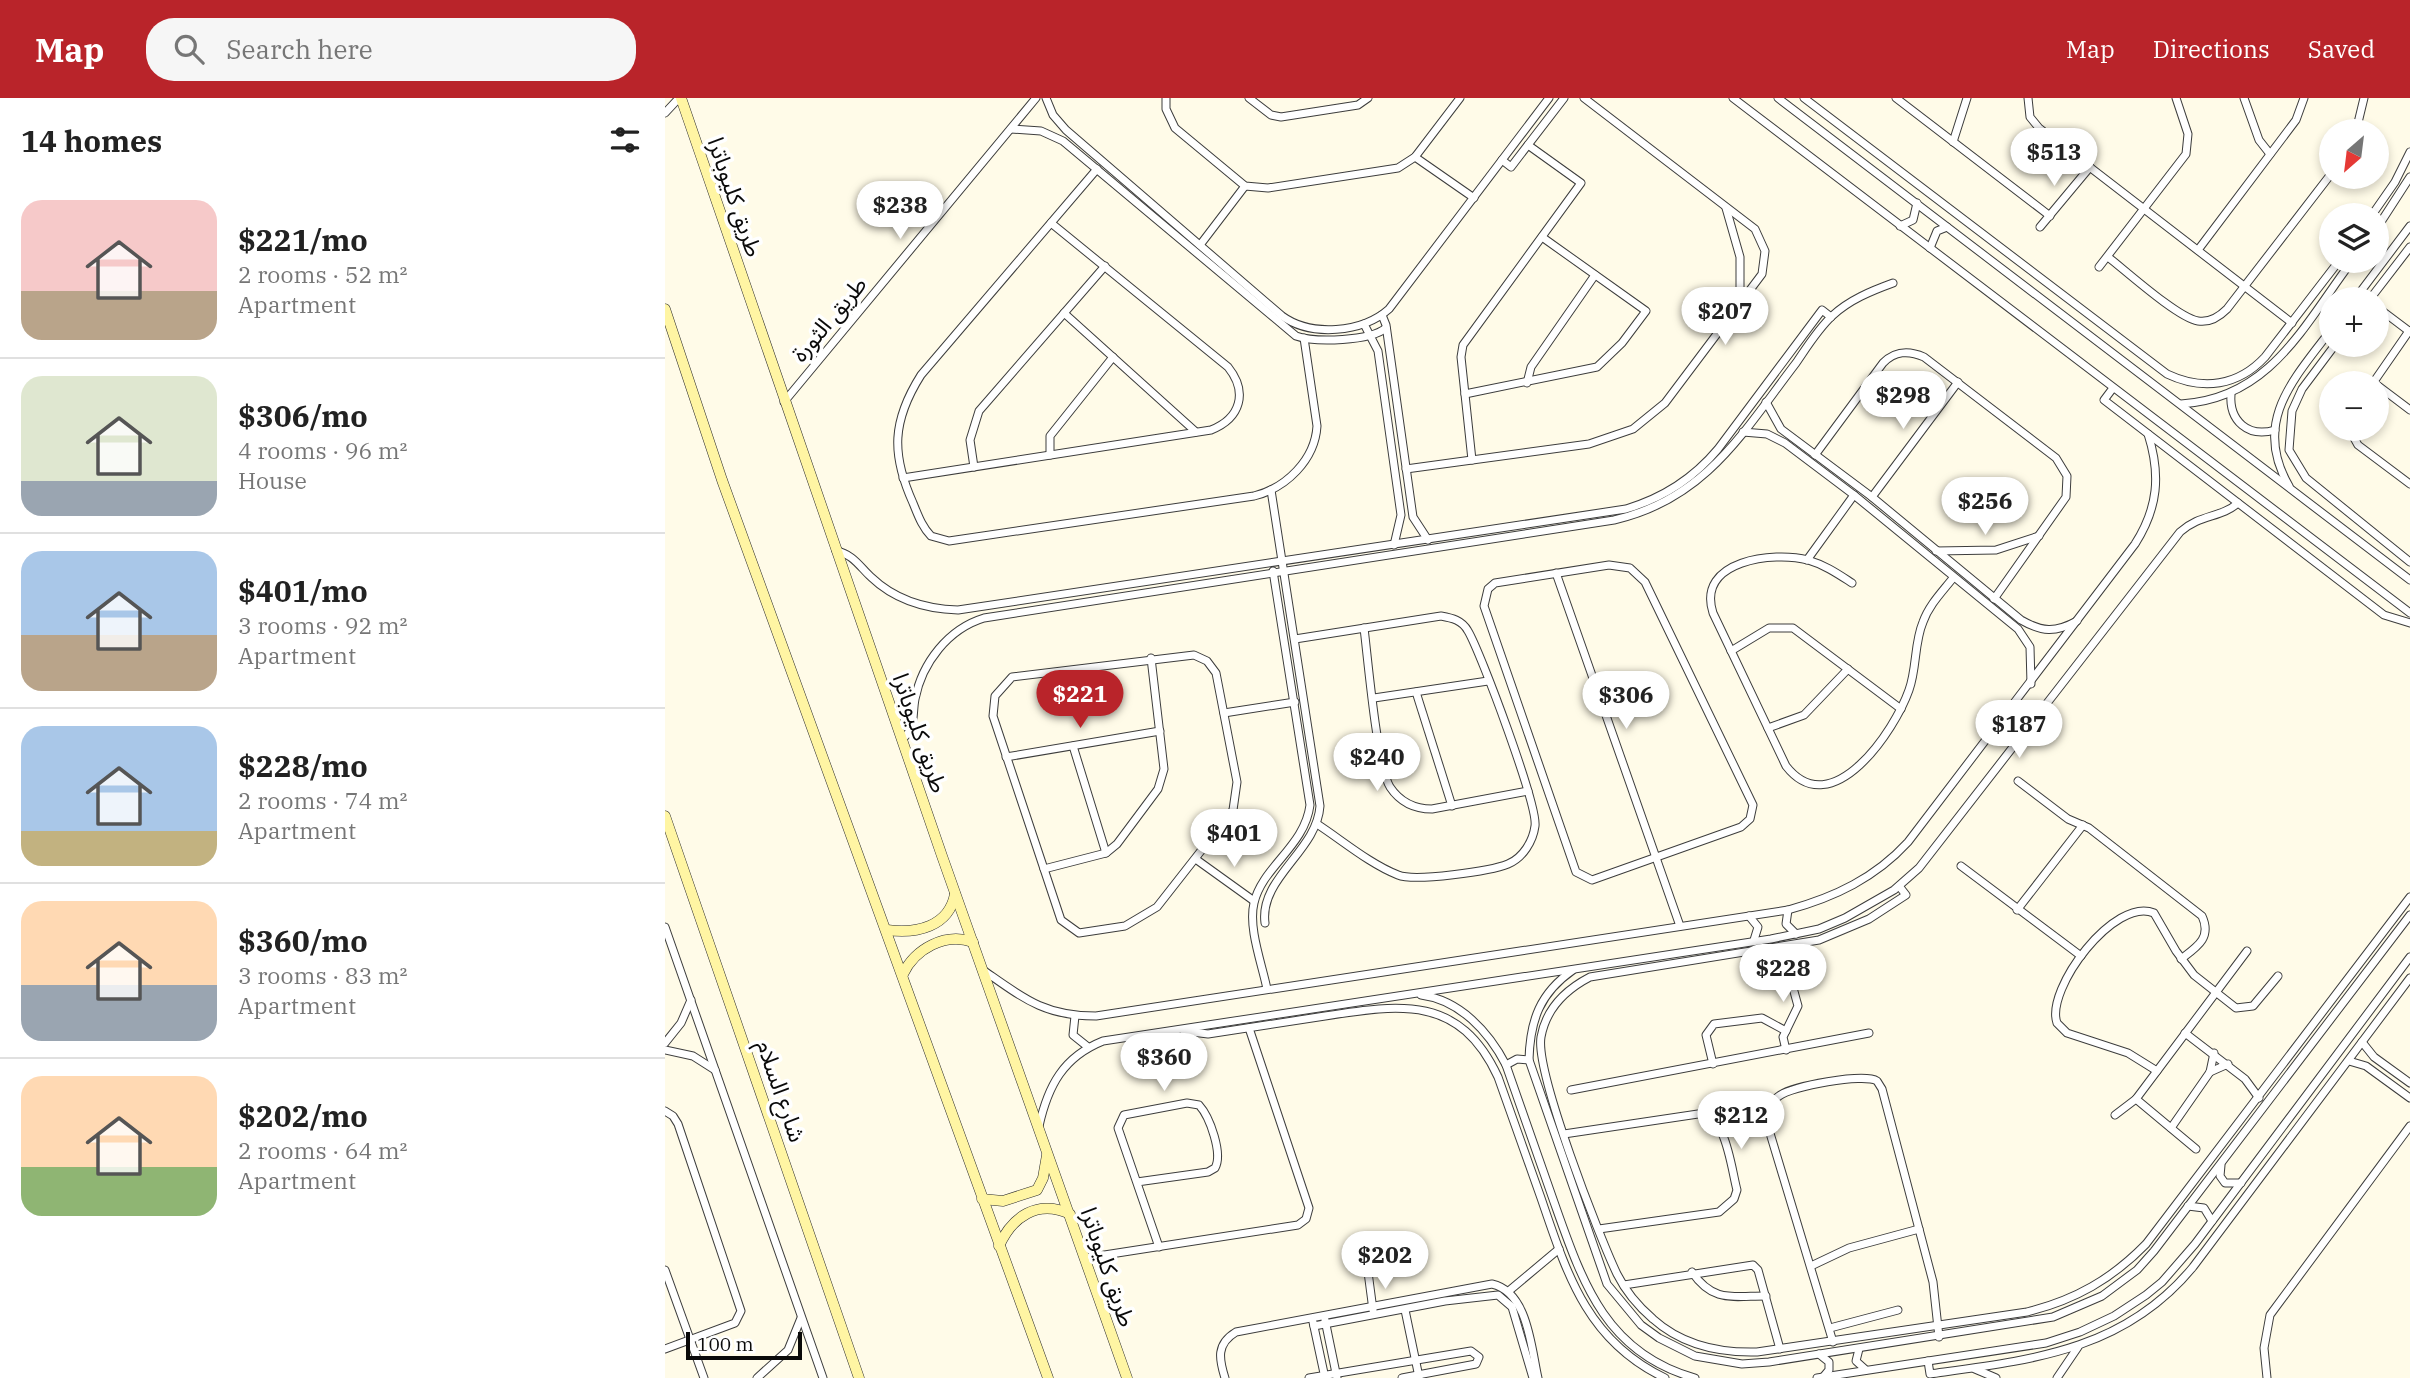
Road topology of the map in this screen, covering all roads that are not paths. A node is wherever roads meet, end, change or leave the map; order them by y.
1 (680, 98) edge
2 (1036, 98) edge
3 (1046, 98) edge
4 (1166, 98) edge
5 (1249, 98) edge
6 (1368, 98) edge
7 (1460, 98) edge
8 (1549, 98) edge
9 (1564, 98) edge
10 (1584, 98) edge
11 (1733, 98) edge
12 (1778, 98) edge
13 (1804, 98) edge
14 (1896, 98) edge
15 (1967, 98) edge
16 (2028, 98) edge
17 (2176, 98) edge
18 (2244, 98) edge
19 (2304, 98) edge
20 (2364, 98) edge
21 (665, 113) edge
22 (1825, 114) junction
23 (2359, 119) edge
24 (1815, 126) junction
25 (1011, 129) junction
26 (1070, 133) junction
27 (1063, 141) junction
28 (1954, 142) junction
29 (1528, 145) junction
30 (2410, 152) edge
31 (2270, 154) junction
32 (1415, 157) junction
33 (1502, 160) junction
34 (2090, 167) junction
35 (1097, 169) junction
36 (2410, 177) edge
37 (1245, 186) junction
38 (2319, 189) edge
39 (1142, 195) junction
40 (1473, 198) junction
41 (1135, 202) junction
42 (1917, 203) junction
43 (2380, 203) edge
44 (1726, 207) junction
45 (2144, 209) junction
46 (2389, 209) edge
47 (2050, 216) junction
48 (1171, 221) junction
49 (1051, 223) junction
50 (1900, 226) junction
51 (2410, 226) edge
52 (1165, 227) junction
53 (1947, 227) junction
54 (2040, 228) dead end
55 (1542, 237) junction
56 (1200, 245) junction
57 (2410, 247) edge
58 (1930, 248) junction
59 (2198, 250) junction
60 (2108, 257) junction
61 (1105, 266) junction
62 (2099, 267) dead end
63 (2329, 273) edge
64 (2342, 274) edge
65 (1595, 275) junction
66 (1893, 283) dead end
67 (2244, 286) junction
68 (2364, 287) edge
69 (2379, 287) edge
70 (1247, 292) junction
71 (1740, 305) junction
72 (665, 309) edge
73 (1064, 313) junction
74 (2088, 314) junction
75 (1382, 315) junction
76 (2389, 316) edge
77 (1831, 317) junction
78 (2292, 323) junction
79 (1364, 324) junction
80 (2078, 327) junction
81 (1386, 328) junction
82 (2409, 332) edge
83 (1371, 336) junction
84 (1304, 338) junction
85 (2319, 346) edge
86 (2312, 355) junction
87 (1113, 357) junction
88 (2326, 357) edge
89 (2322, 362) junction
90 (2382, 371) edge
91 (1958, 382) junction
92 (1527, 383) junction
93 (2113, 388) junction
94 (1465, 394) junction
95 (2231, 394) junction
96 (2389, 394) edge
97 (785, 402) junction
98 (1766, 402) junction
99 (2180, 404) junction
100 (2410, 410) edge
101 (2275, 430) junction
102 (1196, 432) junction
103 (1742, 432) junction
104 (2148, 434) junction
105 (2356, 441) edge
106 (1050, 455) junction
107 (1815, 455) junction
108 (1472, 460) junction
109 (974, 467) junction
110 (1406, 469) junction
111 (903, 478) junction
112 (2410, 484) edge
113 (2291, 489) junction
114 (1271, 490) junction
115 (1854, 495) junction
116 (1872, 497) junction
117 (2238, 503) junction
118 (2040, 535) junction
119 (1428, 540) junction
120 (1394, 545) junction
121 (836, 551) junction
122 (1936, 551) junction
123 (1807, 560) junction
124 (1282, 562) junction
125 (2410, 562) edge
126 (1272, 563) junction
127 (1283, 570) junction
128 (1273, 572) junction
129 (1556, 573) junction
130 (1953, 578) junction
131 (2410, 580) edge
132 (1852, 583) dead end
133 (1994, 599) junction
134 (969, 609) junction
135 (2410, 613) edge
136 (2081, 619) junction
137 (975, 621) junction
138 (2410, 623) edge
139 (1364, 628) junction
140 (1295, 639) junction
141 (1731, 651) junction
142 (1151, 658) junction
143 (1848, 669) junction
144 (1488, 681) junction
145 (2031, 684) junction
146 (1416, 692) junction
147 (1374, 698) junction
148 (1295, 702) junction
149 (1901, 709) junction
150 (1224, 713) junction
151 (1767, 728) junction
152 (1160, 731) junction
153 (902, 739) junction
154 (1073, 746) junction
155 (1006, 757) junction
156 (2018, 781) dead end
157 (1528, 791) junction
158 (1310, 805) junction
159 (1320, 806) junction
160 (1452, 806) junction
161 (665, 816) edge
162 (1317, 824) junction
163 (2083, 825) junction
164 (1107, 853) junction
165 (1656, 858) junction
166 (1197, 860) junction
167 (1961, 866) dead end
168 (1044, 869) junction
169 (1899, 886) junction
170 (955, 893) junction
171 (2410, 897) edge
172 (1254, 901) junction
173 (1788, 910) junction
174 (2017, 910) junction
175 (2410, 915) edge
176 (1749, 916) junction
177 (1265, 923) dead end
178 (1680, 926) junction
179 (665, 927) edge
180 (887, 930) junction
181 (1797, 934) junction
182 (1753, 940) junction
183 (973, 942) junction
184 (1782, 948) junction
185 (2246, 951) dead end
186 (1669, 954) junction
187 (2081, 956) junction
188 (2410, 957) edge
189 (2181, 959) junction
190 (1671, 964) junction
191 (1575, 968) junction
192 (983, 970) junction
193 (903, 974) junction
194 (2278, 975) dead end
195 (2410, 978) edge
196 (1267, 989) junction
197 (2215, 993) junction
198 (1410, 994) junction
199 (691, 1000) junction
200 (1321, 1007) junction
201 (1075, 1016) junction
202 (1323, 1016) junction
203 (1249, 1028) junction
204 (1177, 1030) junction
205 (1786, 1031) junction
206 (1869, 1033) dead end
207 (2185, 1033) junction
208 (2362, 1042) junction
209 (665, 1043) edge
210 (1089, 1047) junction
211 (665, 1050) edge
212 (1786, 1050) junction
213 (2214, 1053) junction
214 (1529, 1060) junction
215 (2349, 1061) junction
216 (1713, 1064) junction
217 (1506, 1065) junction
218 (2228, 1065) junction
219 (715, 1070) junction
220 (2157, 1070) junction
221 (2210, 1072) junction
222 (2410, 1083) edge
223 (1571, 1090) dead end
224 (2259, 1098) junction
225 (2410, 1098) edge
226 (2136, 1099) junction
227 (665, 1111) edge
228 (2249, 1112) junction
229 (2115, 1115) dead end
230 (2290, 1117) junction
231 (2257, 1118) junction
232 (2300, 1125) junction
233 (2410, 1126) edge
234 (1039, 1127) junction
235 (2171, 1128) junction
236 (1564, 1134) junction
237 (1564, 1147) junction
238 (2196, 1149) dead end
239 (1047, 1151) junction
240 (1540, 1163) junction
241 (2221, 1165) junction
242 (1529, 1166) junction
243 (1137, 1182) junction
244 (2241, 1182) junction
245 (982, 1199) junction
246 (2189, 1206) junction
247 (1069, 1214) junction
248 (2212, 1221) junction
249 (1599, 1229) junction
250 (1919, 1229) junction
251 (999, 1246) junction
252 (1159, 1247) junction
253 (1559, 1249) junction
254 (1085, 1258) junction
255 (1811, 1266) junction
256 (665, 1270) edge
257 (1368, 1272) dead end
258 (1692, 1272) junction
259 (1492, 1284) junction
260 (1478, 1285) junction
261 (1624, 1285) junction
262 (1492, 1294) junction
263 (2146, 1295) junction
264 (1480, 1296) junction
265 (1511, 1296) junction
266 (1766, 1296) junction
267 (1444, 1298) junction
268 (2155, 1305) junction
269 (1405, 1310) junction
270 (1898, 1310) dead end
271 (1374, 1311) junction
272 (801, 1318) junction
273 (1324, 1320) junction
274 (1313, 1322) junction
275 (1936, 1325) junction
276 (1830, 1328) junction
277 (1939, 1337) junction
278 (689, 1340) junction
279 (1833, 1342) junction
280 (2078, 1347) junction
281 (665, 1349) edge
282 (1780, 1349) junction
283 (1859, 1349) junction
284 (1819, 1354) junction
285 (1415, 1360) junction
286 (1928, 1361) junction
287 (1532, 1363) junction
288 (1967, 1369) junction
289 (1865, 1370) junction
290 (1336, 1375) edge
291 (1325, 1376) edge
292 (1683, 1376) edge
293 (1418, 1377) edge
294 (1820, 1377) edge
295 (704, 1378) edge
296 (757, 1378) edge
297 (823, 1378) edge
298 (859, 1378) edge
299 (1048, 1378) edge
300 (1127, 1378) edge
301 (1225, 1378) edge
302 (1309, 1378) edge
303 (1402, 1378) edge
304 (1533, 1378) edge
305 (1538, 1378) edge
306 (1665, 1378) edge
307 (1695, 1378) edge
308 (1996, 1378) edge
309 (2057, 1378) edge
310 (2267, 1378) edge

1 - 21 street
1 - 97 main road, طريق كليوباترا
2 - 25 street, طريق الثورة
3 - 26 street
4 - 37 street
5 - 6 street
7 - 32 street
8 - 33 street
9 - 29 street
10 - 44 street
11 - 50 street
12 - 24 street
13 - 22 street
14 - 28 street
15 - 28 street
16 - 34 street
17 - 45 street
18 - 31 street
19 - 31 street
20 - 23 street
22 - 24 street
22 - 74 street
24 - 42 street
25 - 27 street
25 - 97 street, طريق الثورة
26 - 27 street
26 - 39 street
27 - 35 street
28 - 47 street
29 - 33 street
29 - 55 street
30 - 43 street
31 - 59 street
32 - 37 street
32 - 40 street
33 - 40 street
34 - 45 street
34 - 47 street
35 - 41 street
35 - 49 street
36 - 46 street
37 - 56 street
38 - 67 street
39 - 41 street
39 - 48 street
40 - 75 street
41 - 52 street
42 - 50 street
42 - 53 street
44 - 71 street
44 - 71 street
45 - 59 street
45 - 60 street
47 - 54 street
48 - 52 street
48 - 56 street
49 - 61 street
49 - 111 street
50 - 58 street
51 - 68 street
52 - 70 street
53 - 58 street
53 - 80 street
55 - 65 street
55 - 94 street
56 - 70 street
57 - 69 street
58 - 93 street
59 - 67 street
60 - 62 street
60 - 67 street
61 - 73 street
61 - 102 street
63 - 78 street
64 - 95 street
65 - 92 street
65 - 92 street
66 - 77 street
67 - 78 street
70 - 79 street
70 - 84 street
71 - 108 street
72 - 180 main road
73 - 87 street
73 - 109 street
74 - 78 street
74 - 80 street
75 - 79 street
75 - 81 street
76 - 82 street
77 - 98 street
77 - 119 street
79 - 83 street
80 - 99 street
81 - 83 street
81 - 110 street
82 - 90 street
83 - 84 street
83 - 120 street
84 - 114 street
85 - 86 street
86 - 89 street
86 - 101 street
87 - 102 street
87 - 106 street
88 - 89 street
89 - 125 street
91 - 107 street
91 - 116 street
91 - 118 street
92 - 94 street
93 - 104 street
93 - 135 street
94 - 108 street
95 - 99 street
95 - 101 street
96 - 100 street
97 - 121 main road, طريق كليوباترا
98 - 103 street
98 - 107 street
99 - 113 street
101 - 113 street
102 - 106 street
103 - 115 street
103 - 127 street
104 - 117 street
104 - 136 street
105 - 112 street
106 - 109 street
107 - 116 street
108 - 110 street
109 - 111 street
110 - 119 street
111 - 114 street
113 - 131 street
114 - 124 street
115 - 123 street
115 - 130 street
116 - 122 street
117 - 138 street
117 - 169 street
118 - 122 street
118 - 133 street
119 - 120 street
120 - 124 street
121 - 134 street
121 - 153 main road, طريق كليوباترا
122 - 133 street
123 - 132 street
123 - 141 street
124 - 126 street
124 - 127 street
126 - 128 street
126 - 134 street
127 - 128 street
127 - 140 street
128 - 137 street
128 - 148 street
129 - 165 street
129 - 165 street
129 - 165 street
130 - 145 street
130 - 149 street
133 - 136 street
134 - 137 street
136 - 145 street
137 - 153 street
139 - 140 street
139 - 144 street
139 - 147 street
140 - 159 street
141 - 143 street
141 - 151 street
142 - 150 street
142 - 152 street
142 - 155 street
143 - 149 street
143 - 151 street
144 - 146 street
144 - 157 street
145 - 173 street
146 - 147 street
146 - 160 street
147 - 160 street
148 - 150 street
148 - 158 street
149 - 151 street
150 - 166 street
152 - 154 street
152 - 164 street
153 - 170 main road, طريق كليوباترا
154 - 155 street
154 - 164 street
155 - 168 street
156 - 163 street
157 - 160 street
157 - 162 street
158 - 159 street
158 - 172 street
159 - 162 street
161 - 298 main road, شارع السلام
162 - 177 street
163 - 174 street
163 - 189 street
164 - 168 street
165 - 178 street
166 - 168 street
166 - 172 street
167 - 174 street
169 - 181 street
169 - 184 street
170 - 180 main road
170 - 183 main road, طريق كليوباترا
171 - 224 street
172 - 196 street
173 - 176 street
173 - 181 street
174 - 187 street
175 - 231 street
176 - 178 street
176 - 182 street
178 - 196 street
179 - 199 street
180 - 193 main road
181 - 182 street
182 - 186 street
183 - 192 main road, طريق كليوباترا
183 - 193 main road
184 - 190 street
184 - 205 street
185 - 197 street
186 - 190 street
186 - 191 street
187 - 189 street
187 - 220 street
188 - 230 street
189 - 197 street
190 - 236 street
191 - 198 street
191 - 214 street
192 - 201 street
192 - 234 main road, طريق كليوباترا
193 - 245 main road
194 - 197 street
195 - 208 street
196 - 201 street
197 - 207 street
198 - 200 street
198 - 217 street
199 - 209 street
199 - 219 street
200 - 202 street
200 - 204 street
201 - 210 street
202 - 203 street
202 - 242 street
203 - 204 street
203 - 252 street
204 - 210 street
205 - 212 street
205 - 216 street
206 - 212 street
207 - 213 street
207 - 220 street
208 - 215 street
208 - 222 street
210 - 234 street
211 - 219 street
212 - 216 street
213 - 218 street
213 - 221 street
214 - 217 street
214 - 237 street
215 - 225 street
215 - 232 street
216 - 223 street
217 - 240 street
218 - 221 street
218 - 224 street
219 - 272 street
220 - 226 street
221 - 235 street
224 - 228 street
226 - 229 street
226 - 235 street
227 - 278 street
228 - 231 street
228 - 275 street
230 - 232 street
230 - 244 street
231 - 241 street
232 - 268 street
233 - 310 street
234 - 239 main road, طريق كليوباترا
235 - 238 street
236 - 237 street
236 - 249 street
237 - 249 street
237 - 284 street
239 - 245 main road
239 - 247 main road, طريق كليوباترا
240 - 242 street
240 - 292 street
241 - 244 street
241 - 246 street
242 - 253 street
243 - 243 street
243 - 252 street
244 - 248 street
245 - 251 main road
246 - 248 street
246 - 277 street
247 - 251 main road
247 - 254 main road, طريق كليوباترا
248 - 263 street
249 - 261 street
250 - 255 street
250 - 255 street
250 - 275 street
251 - 299 main road
252 - 254 street
253 - 265 street
253 - 306 street
254 - 300 main road, طريق كليوباترا
255 - 276 street
256 - 278 street
257 - 271 street
258 - 261 street
258 - 266 street
258 - 266 street
259 - 260 street
259 - 262 street
259 - 265 street
260 - 264 street
260 - 267 street
261 - 282 street
262 - 264 street
262 - 265 street
263 - 268 street
263 - 286 street
264 - 267 street
265 - 287 street
266 - 282 street
267 - 269 street
267 - 271 street
268 - 280 street
269 - 271 street
269 - 285 street
270 - 276 street
271 - 273 street
272 - 296 street
272 - 297 street
273 - 274 street
273 - 290 street
274 - 291 street
274 - 301 street
275 - 277 street
275 - 279 street
276 - 279 street
277 - 283 street
278 - 281 street
278 - 295 street
279 - 282 street
280 - 288 street
280 - 309 street
283 - 284 street
283 - 289 street
284 - 294 street
285 - 290 street
285 - 293 street
285 - 293 street
286 - 288 street
286 - 289 street
287 - 304 street
287 - 305 street
288 - 308 street
289 - 294 street
290 - 291 street
291 - 302 street
292 - 307 street
293 - 303 street

